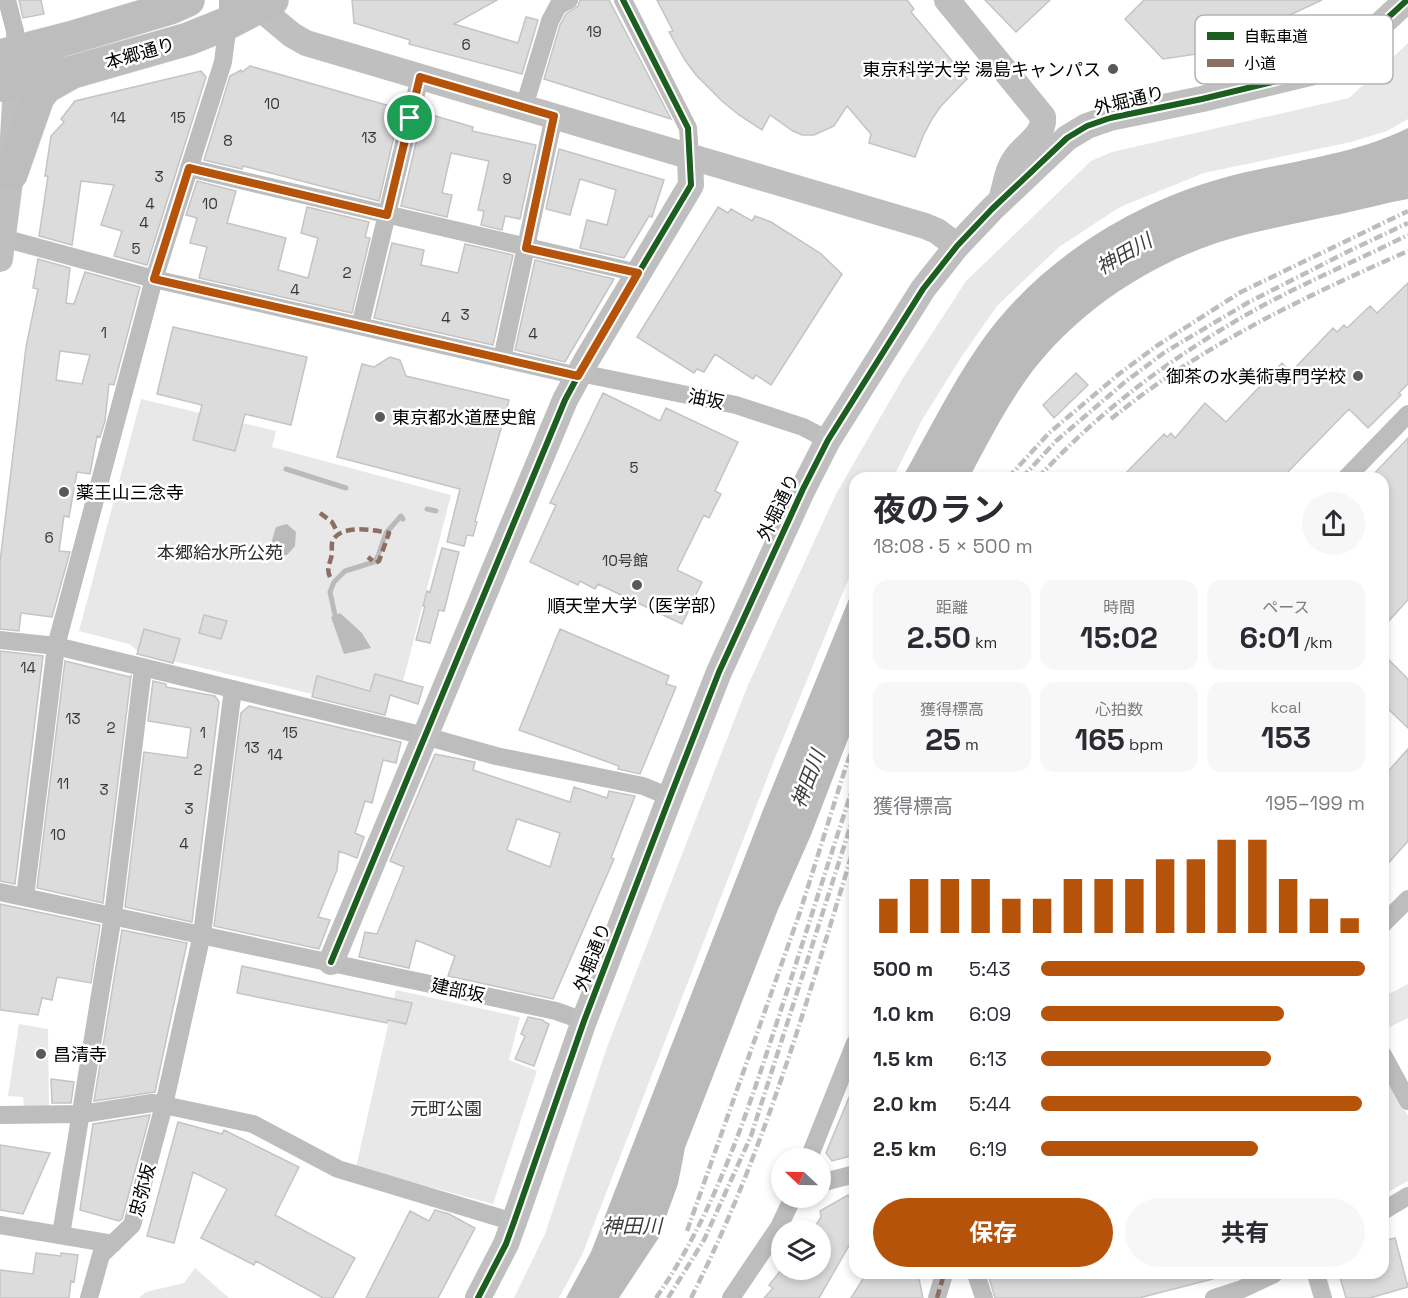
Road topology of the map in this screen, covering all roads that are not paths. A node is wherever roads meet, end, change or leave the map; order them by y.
1 (7, 0) edge
2 (188, 0) edge
3 (569, 0) edge
4 (623, 0) edge
5 (947, 0) edge
6 (1407, 0) edge
7 (247, 6) edge
8 (1391, 15) edge
9 (8, 70) edge
10 (73, 72) junction
11 (420, 77) junction
12 (1267, 84) edge
13 (524, 107) junction
14 (554, 116) junction
15 (690, 156) junction
16 (189, 168) junction
17 (11, 174) junction
18 (1001, 200) junction
19 (3, 208) edge
20 (387, 215) junction
21 (957, 246) junction
22 (526, 248) junction
23 (1, 249) edge
24 (638, 273) junction
25 (154, 279) junction
26 (360, 326) junction
27 (502, 359) junction
28 (579, 375) junction
29 (1408, 414) edge
30 (828, 440) junction
31 (1352, 472) edge
32 (0, 640) edge
33 (56, 646) junction
34 (143, 668) junction
35 (233, 690) junction
36 (425, 736) junction
37 (670, 797) junction
38 (0, 892) edge
39 (25, 897) junction
40 (1408, 899) edge
41 (113, 915) junction
42 (1389, 918) edge
43 (202, 934) junction
44 (331, 962) junction
45 (584, 1021) junction
46 (849, 1058) edge
47 (1389, 1066) edge
48 (1408, 1101) edge
49 (164, 1105) junction
50 (82, 1114) junction
51 (0, 1115) edge
52 (813, 1148) edge
53 (849, 1176) edge
54 (831, 1180) edge
55 (1408, 1196) edge
56 (1389, 1207) edge
57 (788, 1208) edge
58 (514, 1222) junction
59 (0, 1225) edge
60 (61, 1234) junction
61 (112, 1244) junction
62 (943, 1279) edge
63 (978, 1279) edge
64 (1263, 1279) edge
65 (1317, 1279) edge
66 (89, 1298) edge
67 (478, 1298) edge
68 (731, 1298) edge
69 (937, 1298) edge
70 (984, 1298) edge
71 (1214, 1298) edge
72 (1323, 1298) edge

1 - 9 street
2 - 9 highway, 本郷通り
3 - 13 street
4 - 15 street
5 - 18 street
6 - 8 street, 外堀通り
7 - 10 highway, 本郷通り
7 - 11 street
7 - 16 street
9 - 10 highway, 本郷通り
9 - 17 street
10 - 17 highway
11 - 13 street
11 - 20 street
12 - 18 street, 外堀通り
13 - 14 street
14 - 15 street
14 - 22 street
15 - 21 street
15 - 24 street
16 - 20 street
16 - 25 street
17 - 19 street
18 - 21 street, 外堀通り
19 - 23 street
20 - 22 street
20 - 26 street
21 - 30 street, 外堀通り
22 - 24 street
22 - 27 street
23 - 25 street, 油坂
24 - 28 street
25 - 26 street, 油坂
25 - 33 street
26 - 27 street, 油坂
27 - 28 street, 油坂
28 - 30 street, 油坂
28 - 36 street
29 - 31 street
30 - 37 street, 外堀通り
32 - 33 street
33 - 34 street
33 - 39 street
34 - 35 street
34 - 41 street
35 - 36 street
35 - 43 street, 忠弥坂
36 - 37 street
36 - 44 street
37 - 45 street, 外堀通り
38 - 39 street, 建部坂
39 - 41 street, 建部坂
40 - 42 street
41 - 43 street, 建部坂
41 - 50 street
43 - 44 street, 建部坂
43 - 49 street, 忠弥坂
44 - 45 street, 建部坂
45 - 58 street, 外堀通り
46 - 52 street
47 - 48 street
49 - 50 street
49 - 58 street
49 - 61 street, 忠弥坂
50 - 51 street
50 - 60 street
53 - 54 street
55 - 56 street
57 - 68 street
58 - 67 street, 外堀通り
59 - 60 street
60 - 61 street
61 - 66 street, 忠弥坂
62 - 69 street
63 - 70 street
64 - 71 street
65 - 72 street

